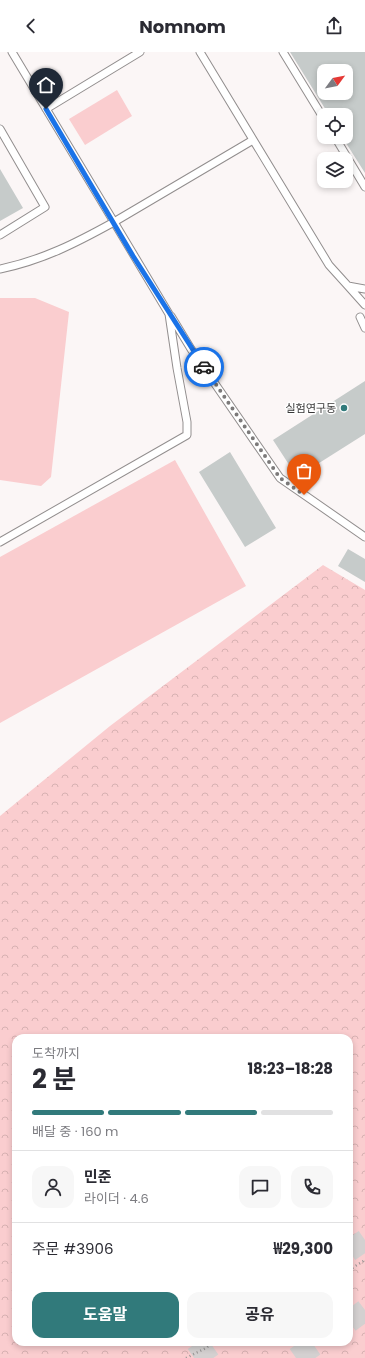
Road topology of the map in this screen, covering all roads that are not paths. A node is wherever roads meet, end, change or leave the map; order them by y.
1 (12, 52) edge
2 (140, 52) edge
3 (200, 52) edge
4 (283, 52) edge
5 (317, 108) edge
6 (46, 109) junction
7 (0, 130) edge
8 (253, 140) junction
9 (339, 144) edge
10 (365, 187) edge
11 (114, 222) junction
12 (0, 235) edge
13 (0, 269) edge
14 (348, 286) junction
15 (365, 289) edge
16 (365, 305) edge
17 (169, 314) junction
18 (360, 317) dead end
19 (365, 328) edge
20 (365, 537) edge
21 (0, 542) edge

1 - 6 lane
2 - 6 lane
3 - 8 lane
4 - 5 lane
6 - 11 lane
7 - 12 lane
8 - 11 lane
8 - 14 lane
9 - 10 lane
11 - 13 lane
11 - 17 lane
14 - 15 lane
14 - 16 lane
17 - 20 lane
17 - 21 lane
18 - 19 lane

